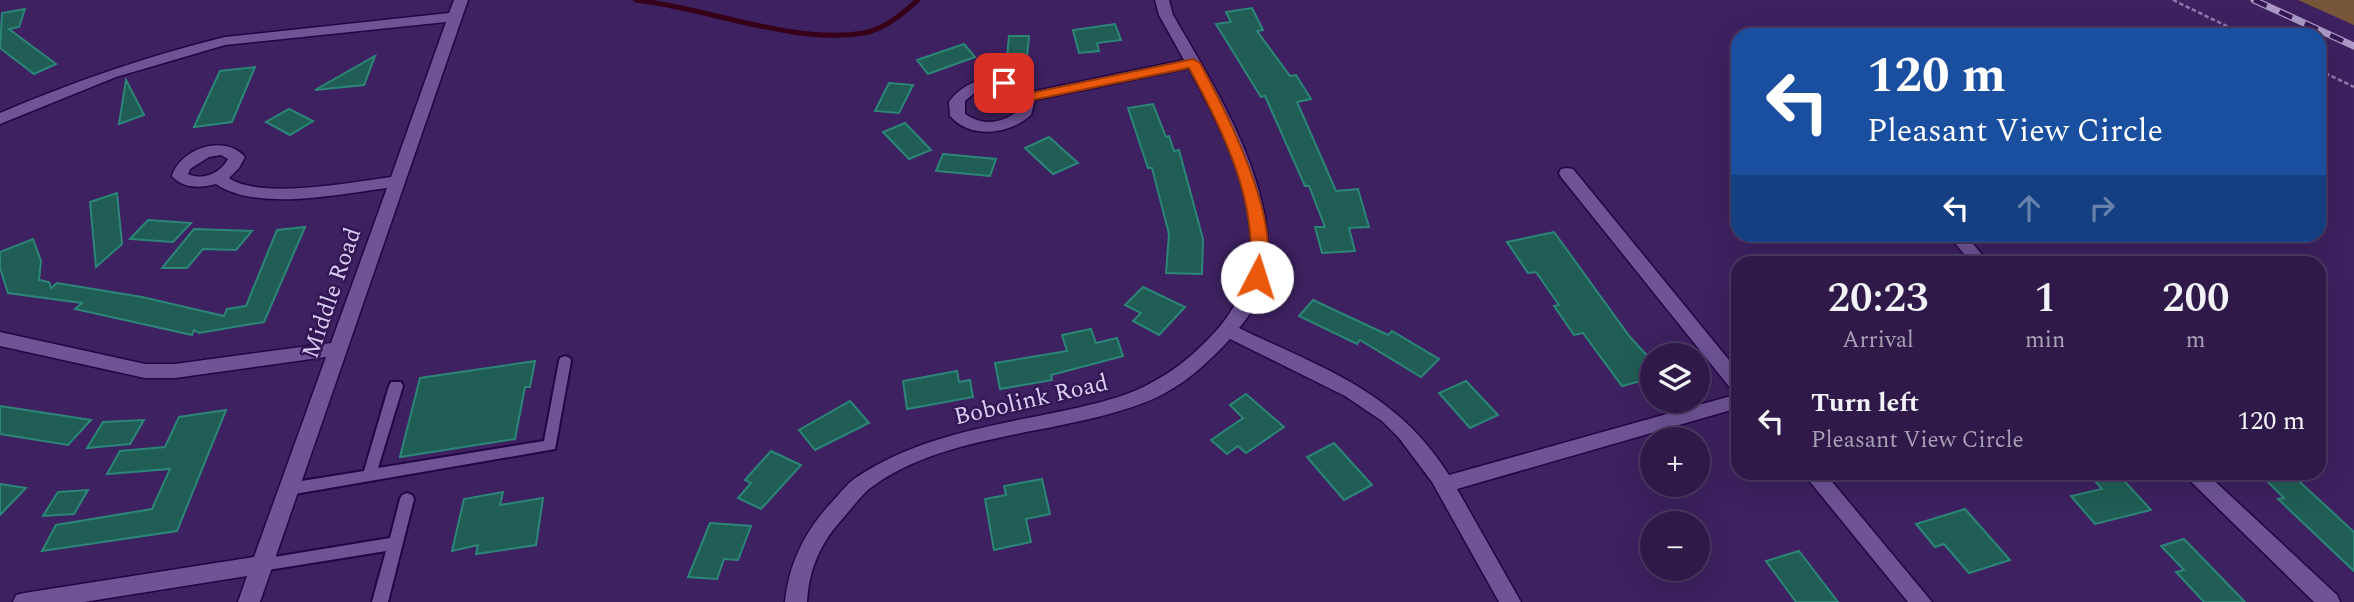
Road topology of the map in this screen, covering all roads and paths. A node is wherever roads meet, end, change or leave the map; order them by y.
1 (1162, 0) edge
2 (2173, 0) edge
3 (458, 8) edge
4 (2231, 28) edge
5 (1193, 63) junction
6 (2326, 73) edge
7 (2354, 87) edge
8 (1028, 97) junction
9 (0, 119) edge
10 (1567, 173) dead end
11 (217, 177) dead end
12 (397, 181) junction
13 (1962, 242) edge
14 (1975, 256) edge
15 (1229, 331) junction
16 (0, 339) edge
17 (338, 349) junction
18 (565, 361) dead end
19 (1731, 375) edge
20 (396, 386) dead end
21 (1731, 403) edge
22 (369, 476) junction
23 (1819, 480) edge
24 (2199, 480) edge
25 (1442, 485) junction
26 (289, 489) junction
27 (407, 499) dead end
28 (396, 543) junction
29 (262, 565) junction
30 (24, 602) edge
31 (249, 602) edge
32 (380, 602) edge
33 (796, 602) edge
34 (1510, 602) edge
35 (1921, 602) edge
36 (2329, 602) edge

1 - 5 street, Bobolink Road
2 - 4 path
3 - 9 street
3 - 12 street, Middle Road
5 - 8 street
5 - 15 street, Bobolink Road
6 - 7 path
8 - 8 street
10 - 19 street
11 - 12 street
12 - 17 street, Middle Road
13 - 14 street
15 - 25 street
15 - 33 street, Bobolink Road
16 - 17 street
17 - 26 street, Middle Road
18 - 22 lane
20 - 22 lane
21 - 25 street
22 - 26 lane
23 - 35 street
24 - 36 street
25 - 34 street
26 - 29 street, Middle Road
27 - 28 lane
28 - 29 lane
28 - 32 lane
29 - 30 street
29 - 31 street, Middle Road

